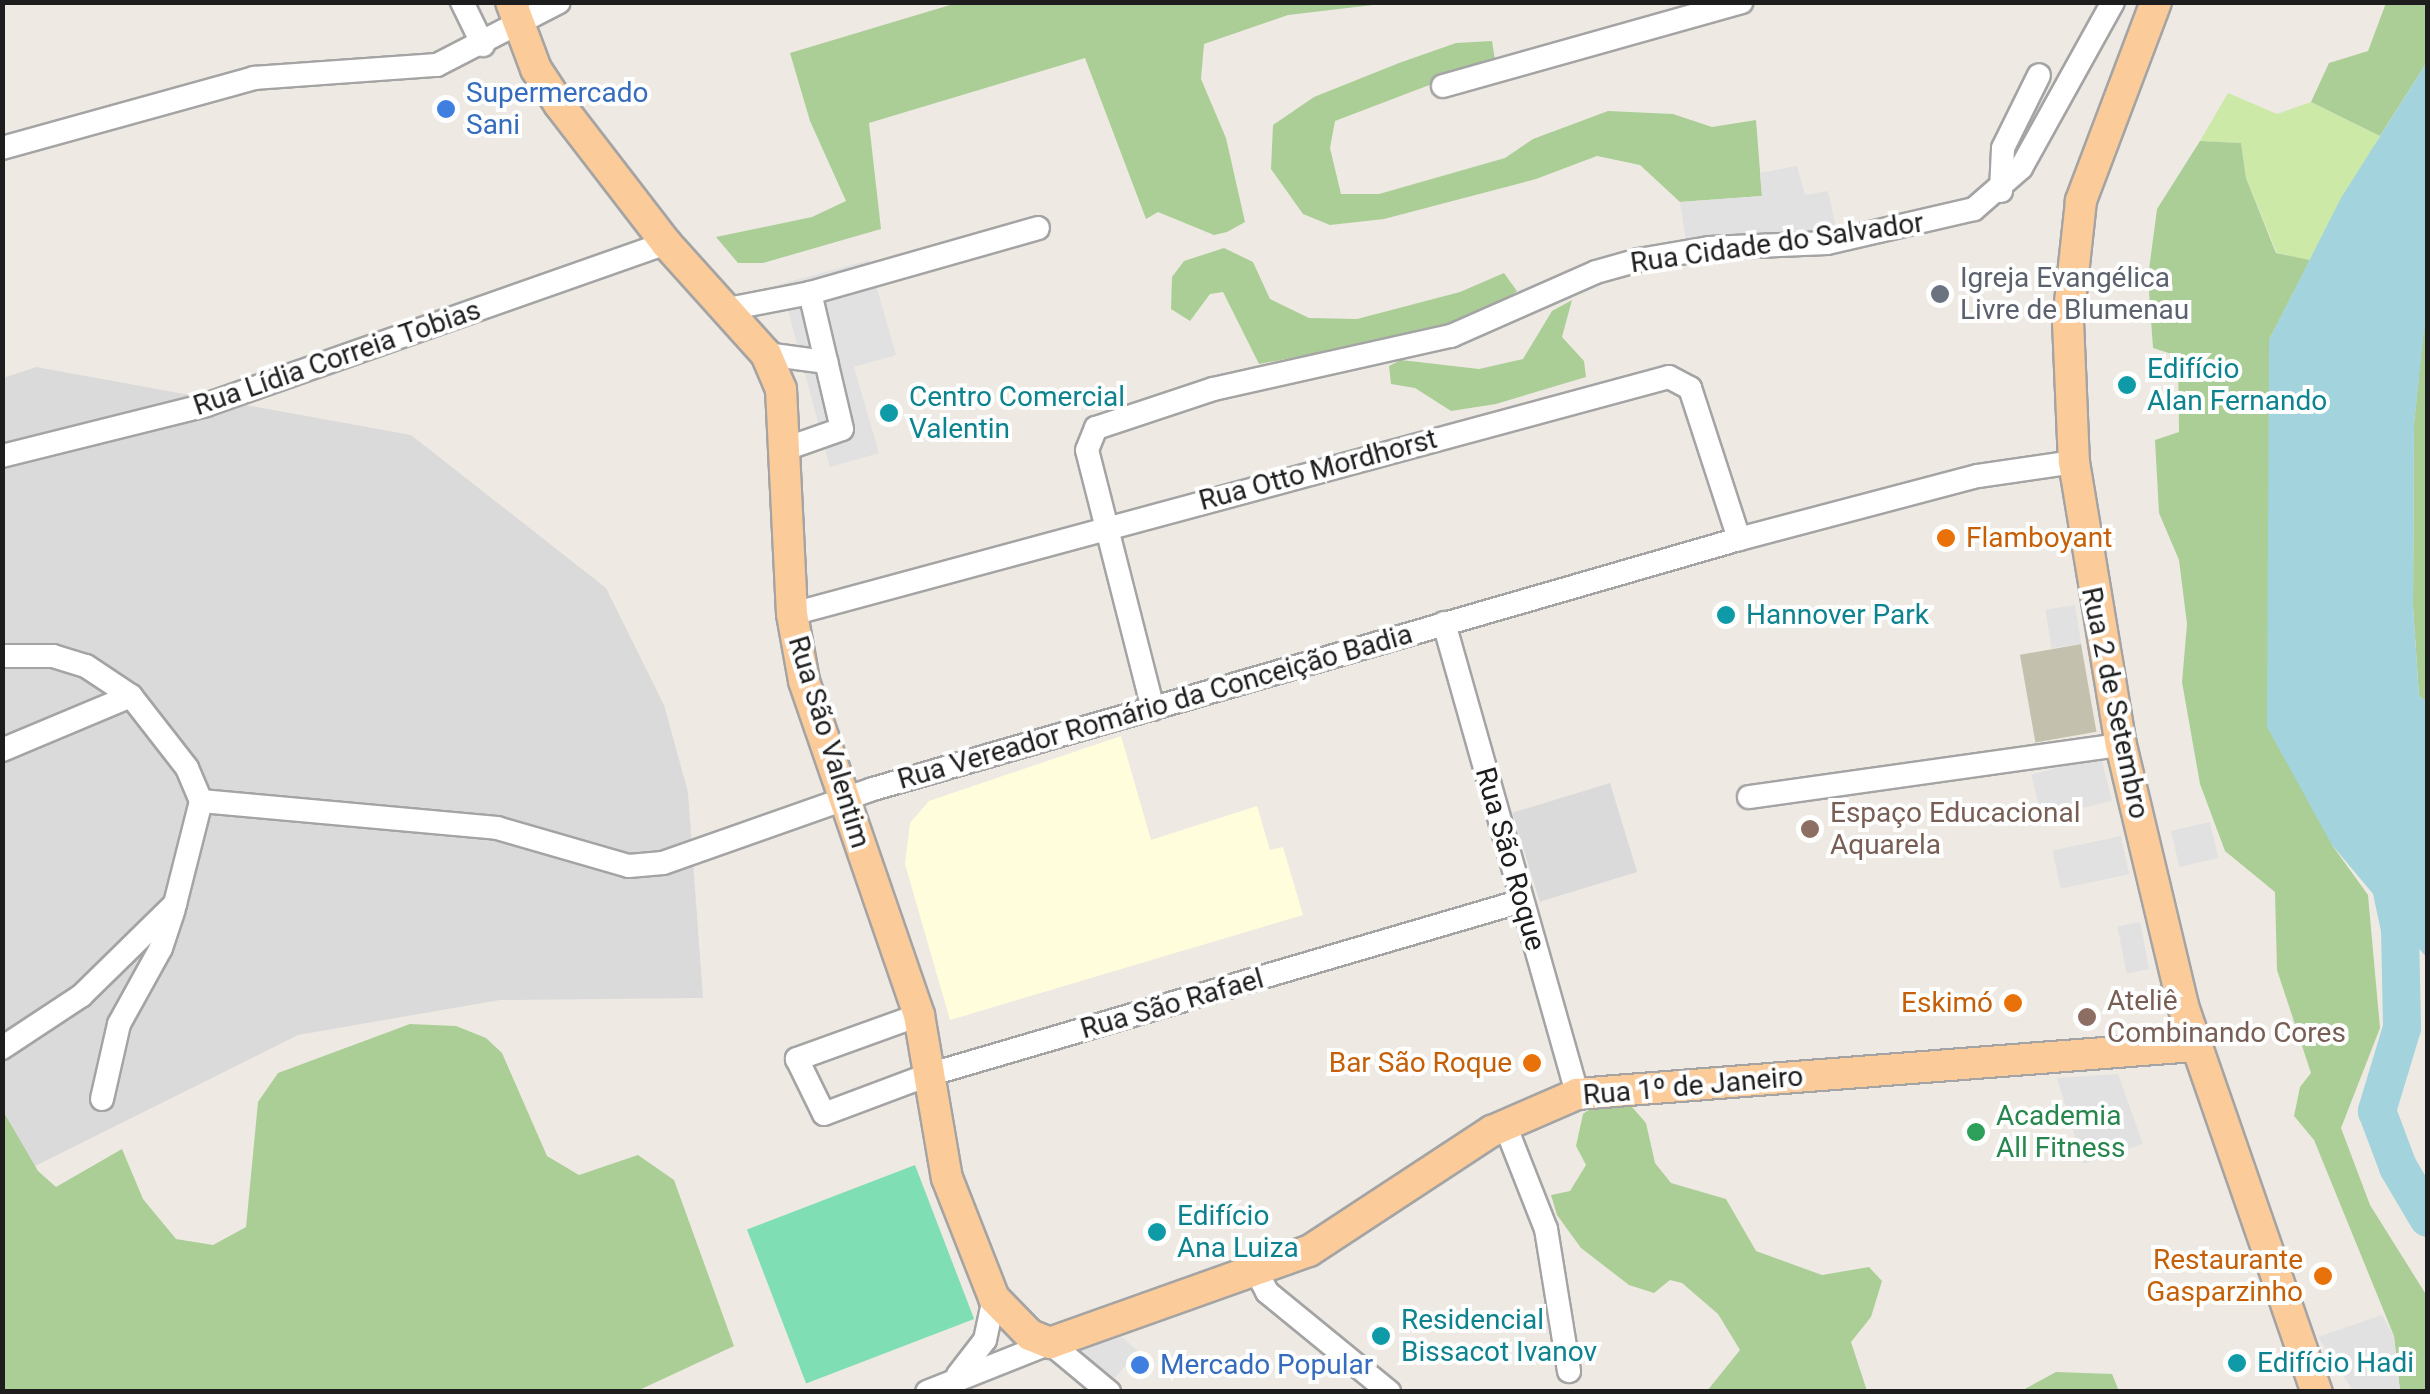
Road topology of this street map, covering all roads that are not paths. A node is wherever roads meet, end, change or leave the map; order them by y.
1 (462, 2) edge
2 (559, 2) edge
3 (1741, 2) edge
4 (2113, 2) edge
5 (2156, 2) edge
6 (514, 14) edge
7 (483, 46) junction
8 (2039, 75) dead end
9 (1443, 86) dead end
10 (2, 148) edge
11 (2000, 191) junction
12 (1038, 228) dead end
13 (666, 243) junction
14 (810, 293) junction
15 (728, 309) junction
16 (766, 354) junction
17 (826, 362) junction
18 (788, 448) junction
19 (2, 456) edge
20 (2074, 462) junction
21 (1107, 526) junction
22 (1739, 539) junction
23 (792, 614) junction
24 (1444, 623) junction
25 (2, 656) edge
26 (131, 696) junction
27 (1153, 709) junction
28 (2120, 744) junction
29 (2, 750) edge
30 (1749, 796) dead end
31 (842, 799) junction
32 (201, 801) junction
33 (1522, 901) junction
34 (175, 904) junction
35 (919, 1016) junction
36 (2194, 1046) junction
37 (7, 1050) edge
38 (928, 1076) junction
39 (1577, 1094) junction
40 (102, 1100) dead end
41 (1505, 1124) junction
42 (1256, 1272) junction
43 (994, 1298) junction
44 (1050, 1344) junction
45 (1570, 1371) dead end
46 (956, 1378) junction
47 (2318, 1390) edge
48 (927, 1392) edge
49 (1108, 1392) edge
50 (1388, 1392) edge

1 - 7 street
2 - 6 street
3 - 9 street
4 - 11 street, Rua Cidade do Salvador
5 - 20 main road, Rua 2 de Setembro
6 - 7 street
6 - 13 main road, Rua São Valentim
7 - 10 street
8 - 11 street
11 - 21 street, Rua Cidade do Salvador
12 - 14 street
13 - 15 main road, Rua São Valentim
13 - 19 street, Rua Lídia Correia Tobias
14 - 15 street
14 - 17 street
15 - 16 main road, Rua São Valentim
16 - 17 street
16 - 18 main road, Rua São Valentim
17 - 18 street
18 - 23 main road, Rua São Valentim
20 - 22 street, Rua Vereador Romário da Conceição Badia
20 - 28 main road, Rua 2 de Setembro
21 - 22 street, Rua Otto Mordhorst
21 - 23 street, Rua Otto Mordhorst
21 - 27 street, Rua Cidade do Salvador
22 - 24 street, Rua Vereador Romário da Conceição Badia
23 - 31 main road, Rua São Valentim
24 - 27 street, Rua Vereador Romário da Conceição Badia
24 - 33 street, Rua São Roque
25 - 26 street
26 - 29 street
26 - 32 street
27 - 31 street, Rua Vereador Romário da Conceição Badia
28 - 30 street
28 - 36 main road, Rua 2 de Setembro
31 - 32 street, Rua Vereador Romário da Conceição Badia
31 - 35 main road, Rua São Valentim
32 - 34 street
33 - 38 street, Rua São Rafael
33 - 39 street, Rua São Roque
34 - 37 street
34 - 40 street
35 - 38 main road, Rua São Valentim
35 - 38 street, Rua São Rafael
36 - 39 main road, Rua 1º de Janeiro
36 - 47 main road, Rua 2 de Setembro
38 - 43 main road, Rua São Valentim
39 - 41 main road, Rua 1º de Janeiro
41 - 42 main road, Rua 1º de Janeiro
41 - 45 street
42 - 44 main road, Rua 1º de Janeiro
42 - 50 street
43 - 44 main road, Rua São Valentim
43 - 46 street, Rua 1º de Janeiro
44 - 46 street, Rua 1º de Janeiro
44 - 49 street
46 - 48 street, Rua 1º de Janeiro

